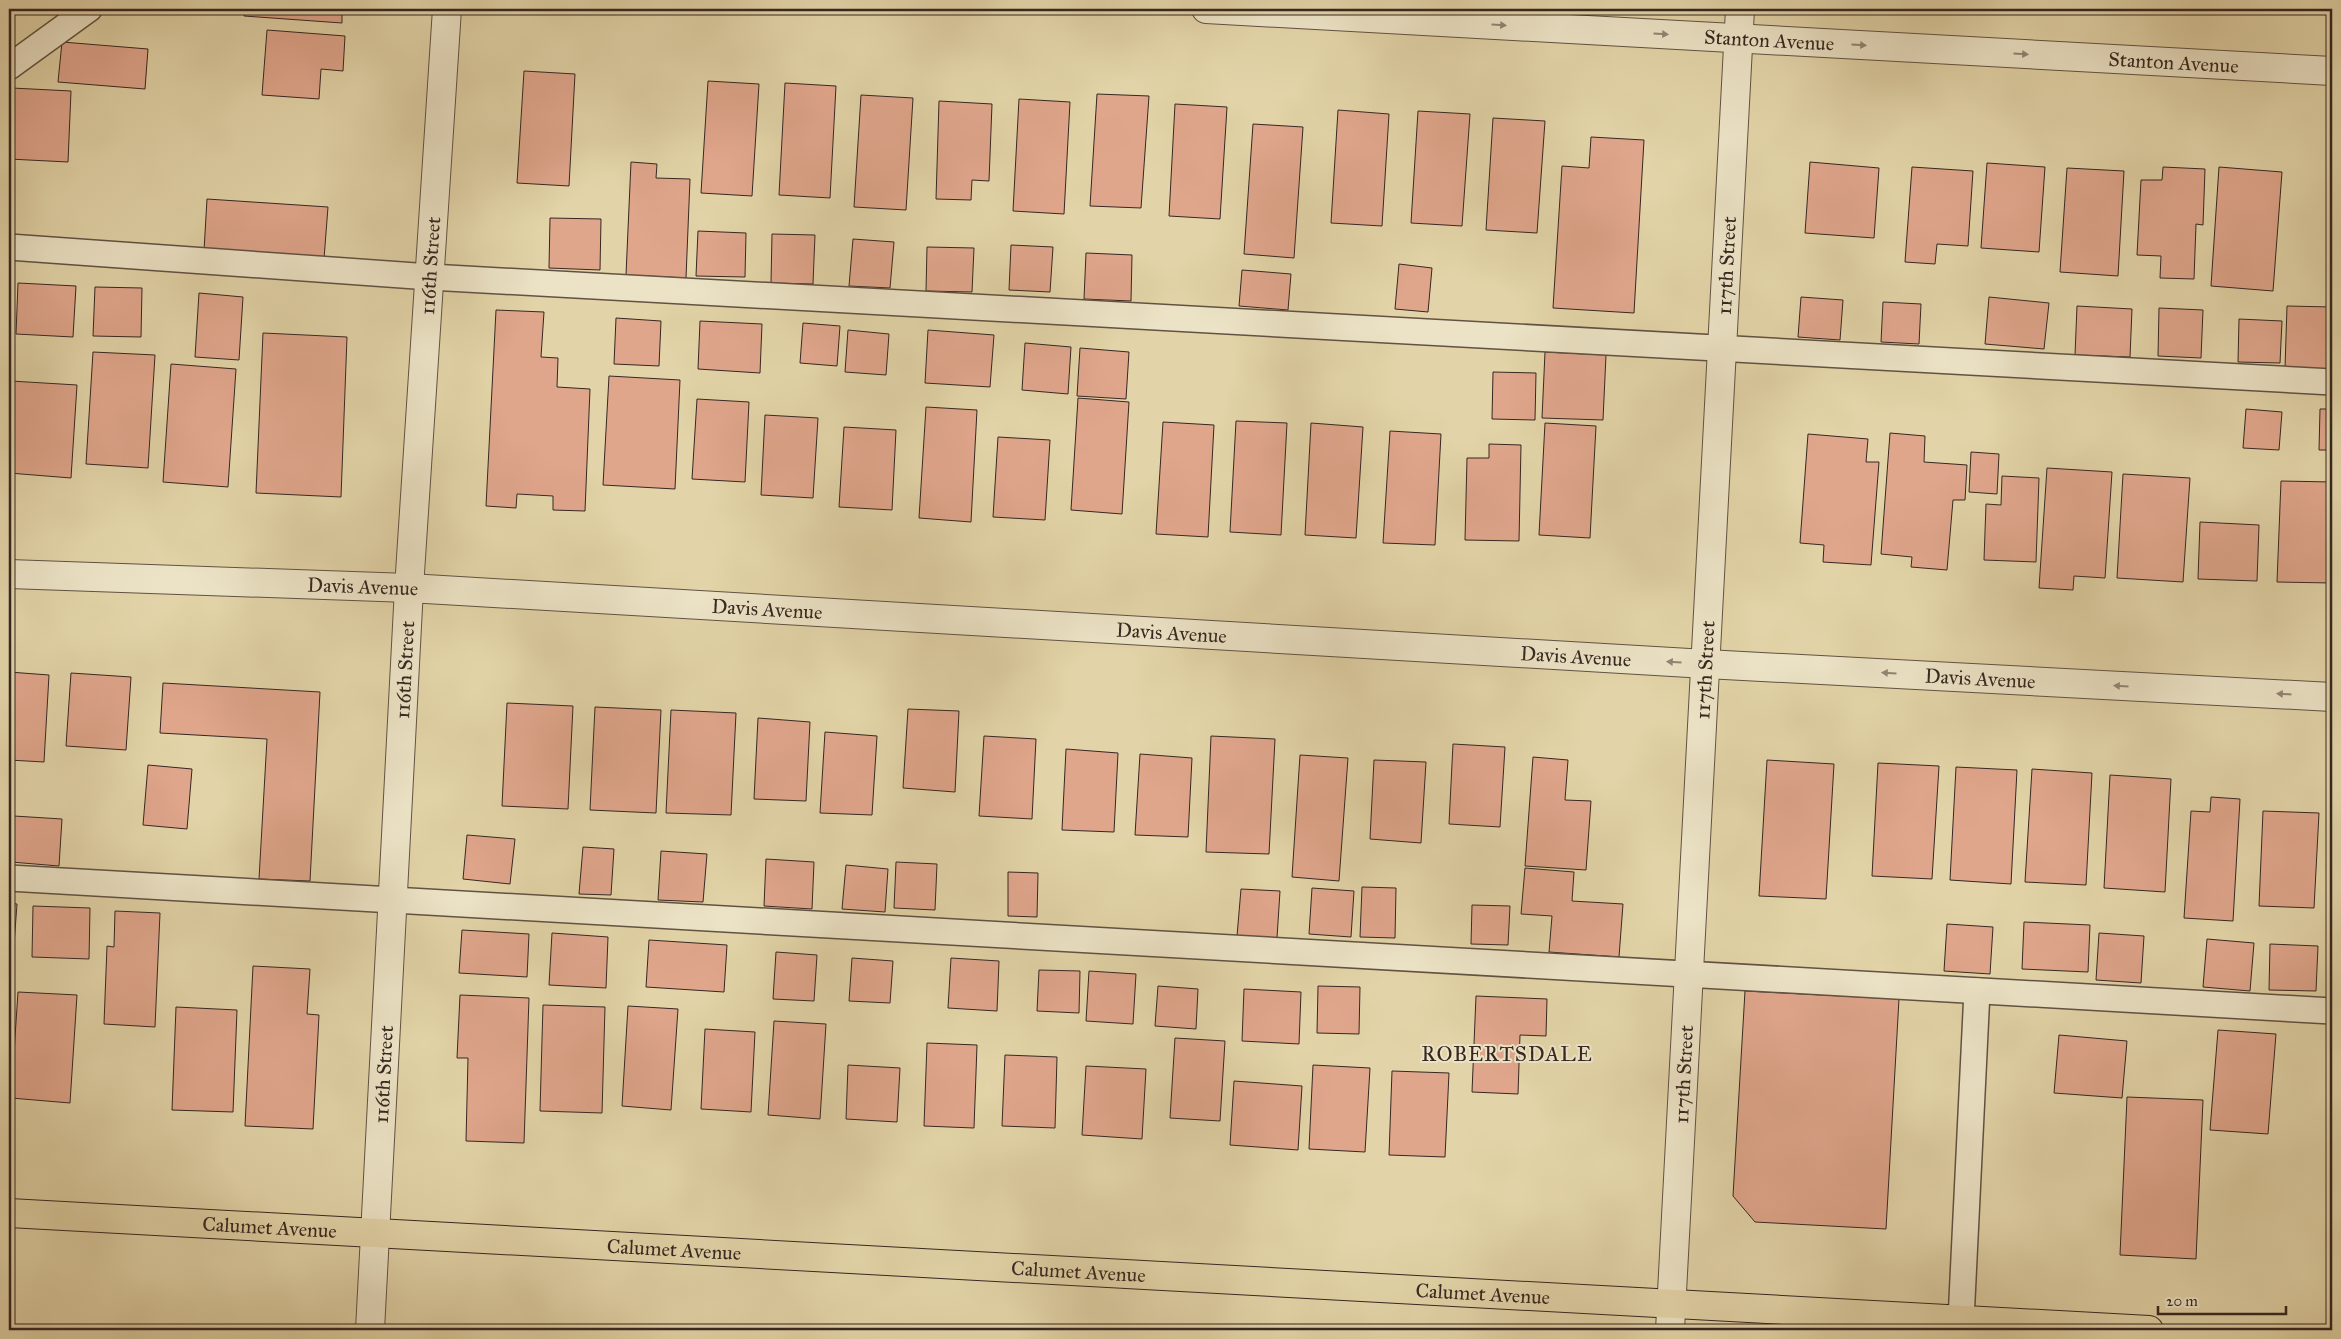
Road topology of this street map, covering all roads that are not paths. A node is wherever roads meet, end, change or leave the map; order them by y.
1 (89, 9) edge
2 (447, 9) edge
3 (1206, 9) edge
4 (1740, 9) edge
5 (1739, 38) junction
6 (9, 67) edge
7 (2332, 71) edge
8 (9, 247) edge
9 (430, 277) junction
10 (1722, 349) junction
11 (2332, 382) edge
12 (9, 574) edge
13 (409, 588) junction
14 (1706, 664) junction
15 (2332, 697) edge
16 (9, 878) edge
17 (393, 900) junction
18 (1690, 974) junction
19 (1977, 991) junction
20 (2332, 1011) edge
21 (9, 1213) edge
22 (375, 1234) junction
23 (1671, 1317) edge
24 (1961, 1320) junction
25 (370, 1330) edge
26 (2149, 1330) edge

1 - 6 lane
2 - 9 street, 116th Street
3 -> 5 street, Stanton Avenue
4 - 5 street, 117th Street
5 -> 7 street, Stanton Avenue
5 - 10 street, 117th Street
8 - 9 lane
9 - 10 lane
9 - 13 street, 116th Street
10 - 11 lane
10 - 14 street, 117th Street
12 - 13 street, Davis Avenue
14 -> 13 street, Davis Avenue
13 - 17 street, 116th Street
15 -> 14 street, Davis Avenue
14 - 18 street, 117th Street
16 - 17 lane
17 - 18 lane
17 - 22 street, 116th Street
18 - 19 lane
18 - 23 street, 117th Street
19 - 20 lane
19 - 24 lane
21 - 22 main road, Calumet Avenue
22 - 23 main road, Calumet Avenue
22 - 25 street, 116th Street
23 - 24 main road, Calumet Avenue
24 - 26 main road, Calumet Avenue

